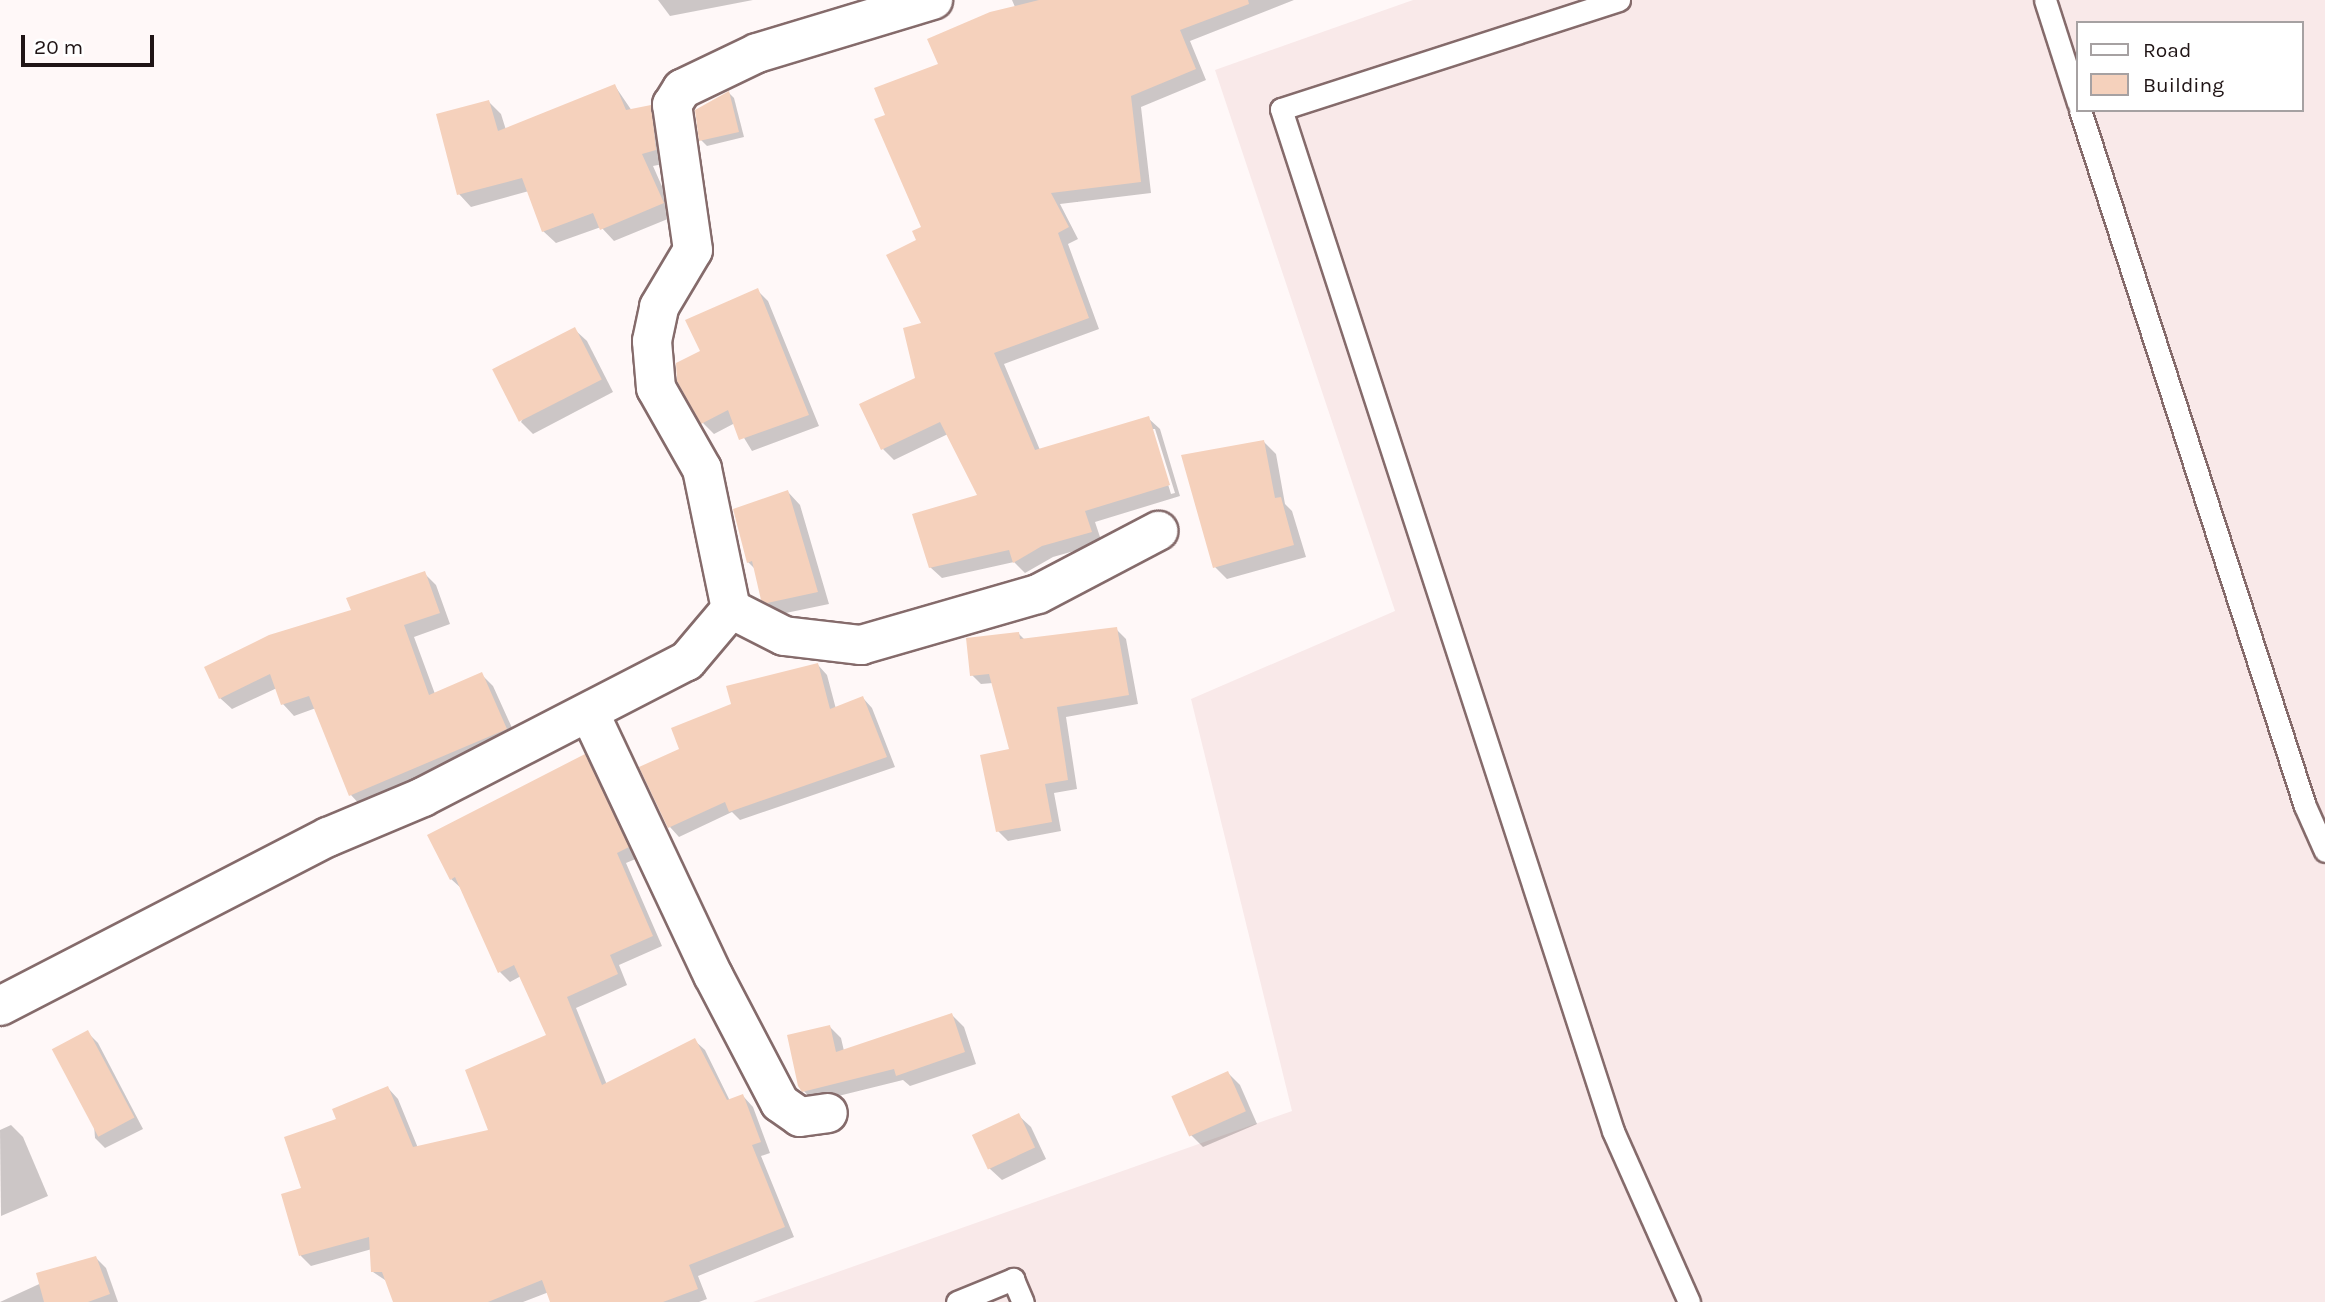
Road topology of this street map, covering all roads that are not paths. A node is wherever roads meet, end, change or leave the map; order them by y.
1 (933, 0) edge
2 (1619, 0) edge
3 (2045, 0) edge
4 (2076, 97) edge
5 (2081, 112) edge
6 (1158, 531) dead end
7 (732, 609) junction
8 (590, 714) junction
9 (2325, 851) edge
10 (0, 1006) edge
11 (828, 1113) dead end
12 (957, 1302) edge
13 (1023, 1302) edge
14 (1689, 1302) edge

1 - 7 street
2 - 14 lane
3 - 4 lane
5 - 9 lane
6 - 7 street
7 - 8 street
8 - 10 street
8 - 11 street
12 - 13 lane

